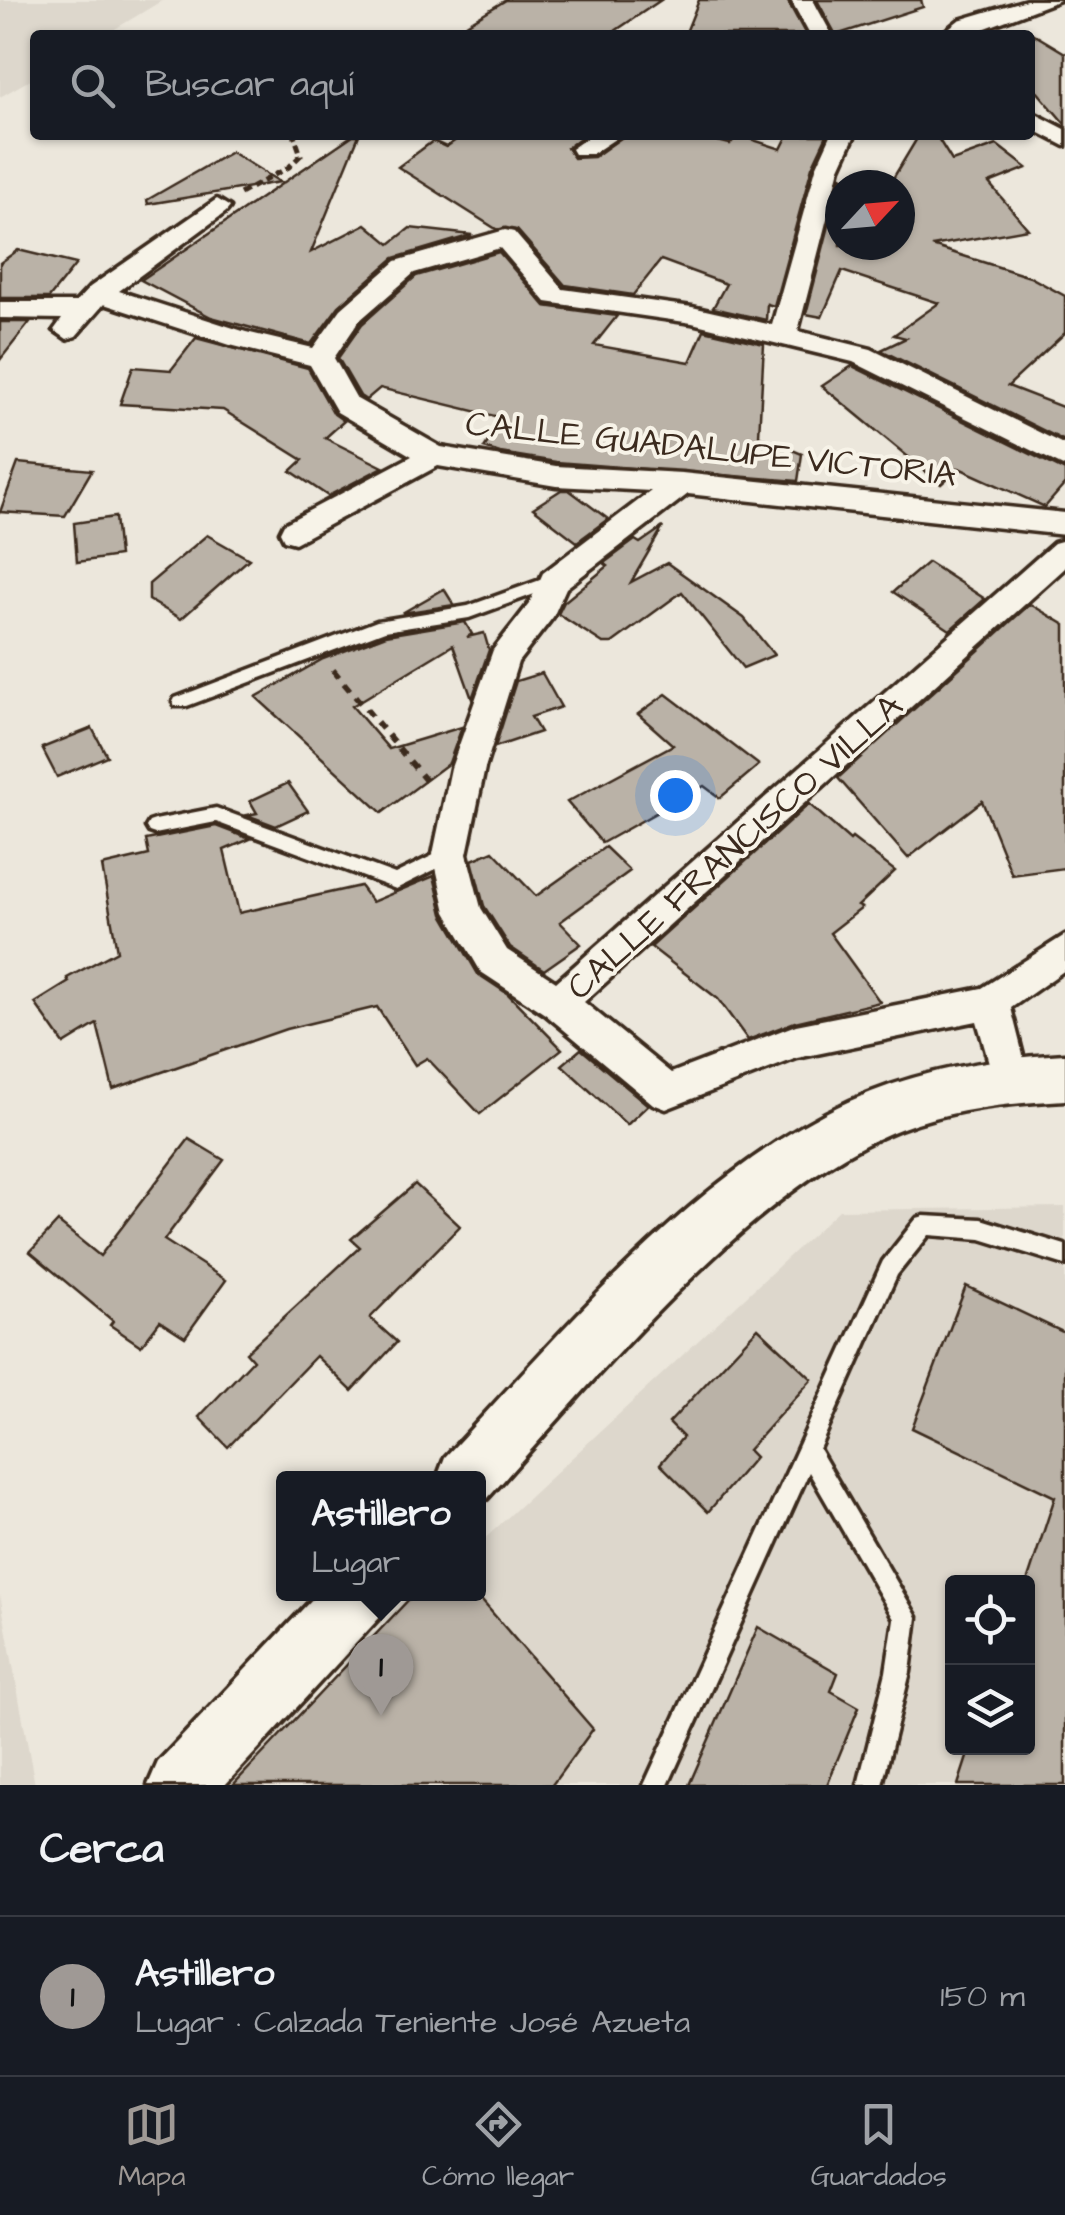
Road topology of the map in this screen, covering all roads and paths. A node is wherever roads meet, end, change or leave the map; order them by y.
1 (802, 0) edge
2 (1049, 0) edge
3 (818, 30) edge
4 (960, 30) edge
5 (1035, 121) edge
6 (1065, 139) edge
7 (296, 140) edge
8 (600, 140) edge
9 (841, 140) edge
10 (583, 149) dead end
11 (218, 207) joint
12 (0, 310) edge
13 (82, 311) junction
14 (782, 339) junction
15 (320, 358) junction
16 (434, 456) junction
17 (1065, 457) edge
18 (682, 483) junction
19 (1065, 524) edge
20 (295, 532) dead end
21 (1065, 551) edge
22 (554, 581) junction
23 (316, 650) junction
24 (181, 702) dead end
25 (460, 810) junction
26 (155, 828) dead end
27 (450, 854) junction
28 (1065, 950) edge
29 (990, 1002) junction
30 (558, 1003) junction
31 (1065, 1077) edge
32 (1010, 1079) junction
33 (1065, 1255) edge
34 (808, 1450) junction
35 (473, 1471) edge
36 (352, 1601) edge
37 (180, 1785) edge
38 (656, 1785) edge
39 (870, 1785) edge

1 - 3 street
2 - 4 street
5 - 6 street
7 - 11 path
8 - 10 street
9 - 14 street
11 - 13 street
12 - 13 street
13 - 15 street
14 - 15 street
14 - 17 street
15 - 16 street, CALLE GUADALUPE VICTORIA
16 - 18 street, CALLE GUADALUPE VICTORIA
16 - 20 street
18 - 19 street, CALLE GUADALUPE VICTORIA
18 - 22 street
21 - 30 street, CALLE FRANCISCO VILLA
22 - 23 lane
22 - 25 street
23 - 24 lane
23 - 25 path
25 - 27 street
26 - 27 lane
27 - 30 street
28 - 29 street, CALLE FRANCISCO VILLA
29 - 30 street, CALLE FRANCISCO VILLA
29 - 32 street
31 - 32 main road
32 - 35 main road
33 - 34 lane
34 - 38 lane
34 - 39 lane
36 - 37 main road

